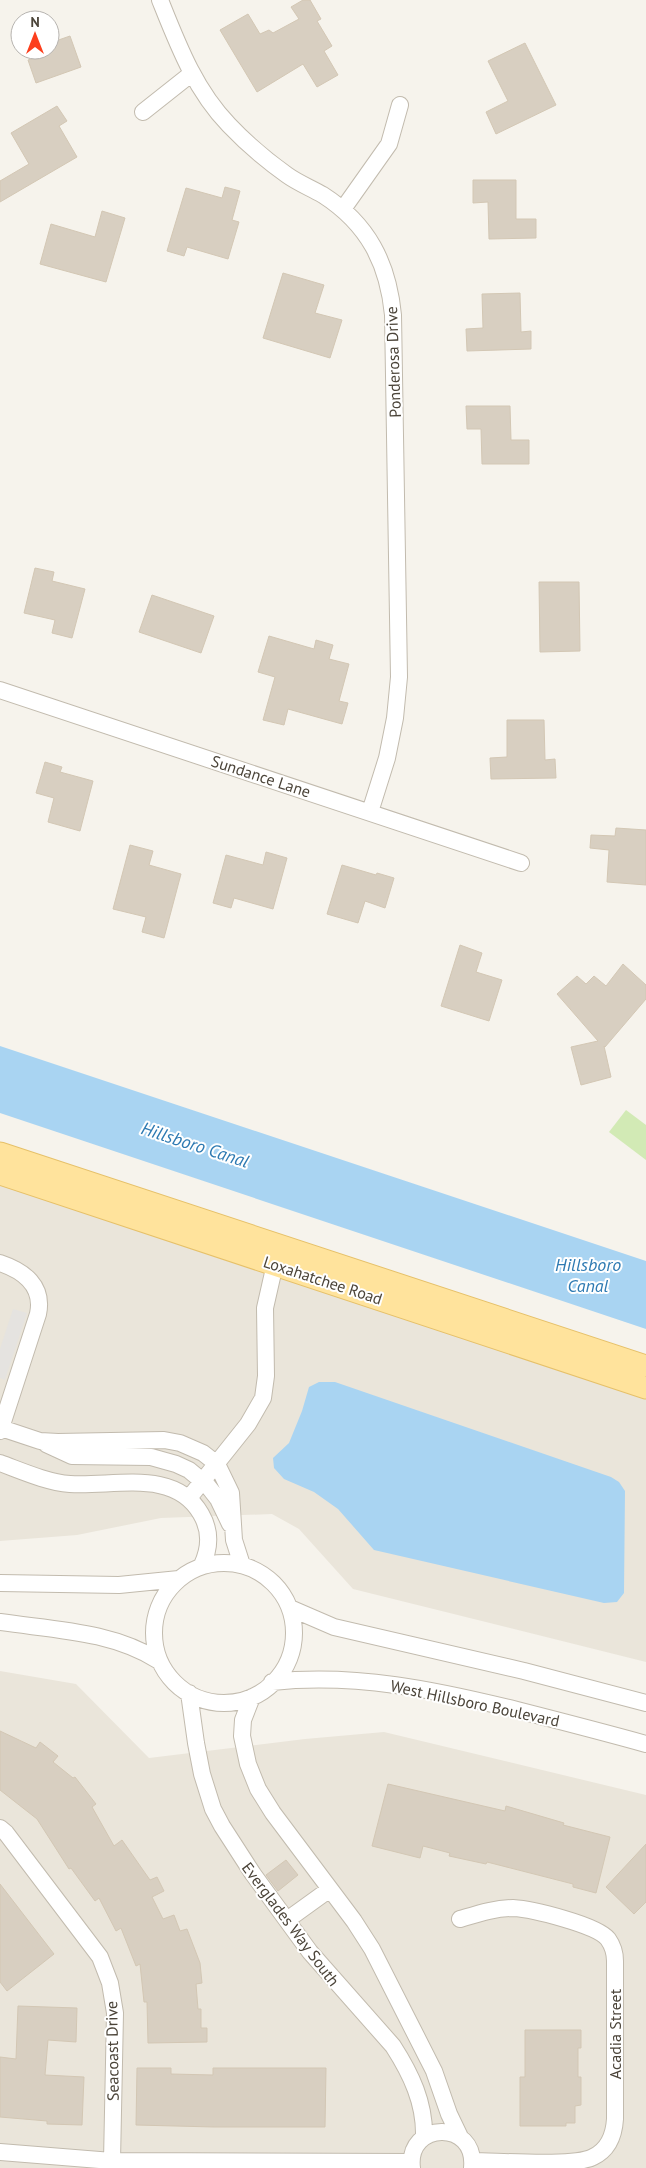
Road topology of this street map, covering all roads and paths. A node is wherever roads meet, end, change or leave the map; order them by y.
1 (160, 0) edge
2 (191, 74) junction
3 (400, 105) dead end
4 (143, 112) dead end
5 (343, 209) junction
6 (0, 690) edge
7 (370, 812) junction
8 (521, 863) dead end
9 (0, 1153) edge
10 (0, 1174) edge
11 (0, 1263) edge
12 (275, 1264) junction
13 (646, 1366) edge
14 (646, 1388) edge
15 (0, 1429) edge
16 (93, 1449) junction
17 (0, 1463) edge
18 (216, 1464) junction
19 (203, 1481) junction
20 (94, 1484) junction
21 (189, 1498) junction
22 (233, 1528) junction
23 (202, 1565) junction
24 (242, 1565) junction
25 (179, 1579) junction
26 (0, 1583) edge
27 (290, 1608) junction
28 (0, 1622) edge
29 (160, 1661) junction
30 (272, 1682) junction
31 (189, 1693) junction
32 (252, 1696) junction
33 (646, 1704) edge
34 (646, 1744) edge
35 (0, 1828) edge
36 (330, 1889) junction
37 (460, 1918) dead end
38 (287, 1920) junction
39 (424, 2137) junction
40 (460, 2137) junction
41 (0, 2152) edge
42 (112, 2160) junction
43 (472, 2164) edge
44 (284, 2165) edge
45 (412, 2165) edge

1 - 2 street, Ponderosa Drive
2 - 4 street
2 - 5 street, Ponderosa Drive
3 - 5 street
5 - 7 street, Ponderosa Drive
6 - 7 street, Sundance Lane
7 - 8 street, Sundance Lane
9 - 13 main road, Loxahatchee Road
10 - 12 main road, Loxahatchee Road
11 - 15 street
12 - 14 main road, Loxahatchee Road
12 - 18 street
15 - 16 street
16 - 18 street
16 - 19 street
16 - 20 street
17 - 20 street
18 - 19 street
18 - 22 street
19 - 21 street
19 - 22 street
20 - 21 street
21 - 23 street
22 - 24 street
23 - 24 street
23 - 25 street
24 - 27 street
25 - 26 street
25 - 29 street
27 - 30 street
27 - 33 street
28 - 29 street
29 - 31 street
30 - 32 street
30 - 34 street, West Hillsboro Boulevard
31 - 32 street
31 - 38 street, Everglades Way South
32 - 36 street
35 - 42 street, Seacoast Drive
36 - 38 street
36 - 40 street
37 - 43 street, Acadia Street
38 - 39 street, Everglades Way South
39 - 40 street
39 - 45 street
40 - 43 street
41 - 42 street
42 - 44 street
44 - 45 street

